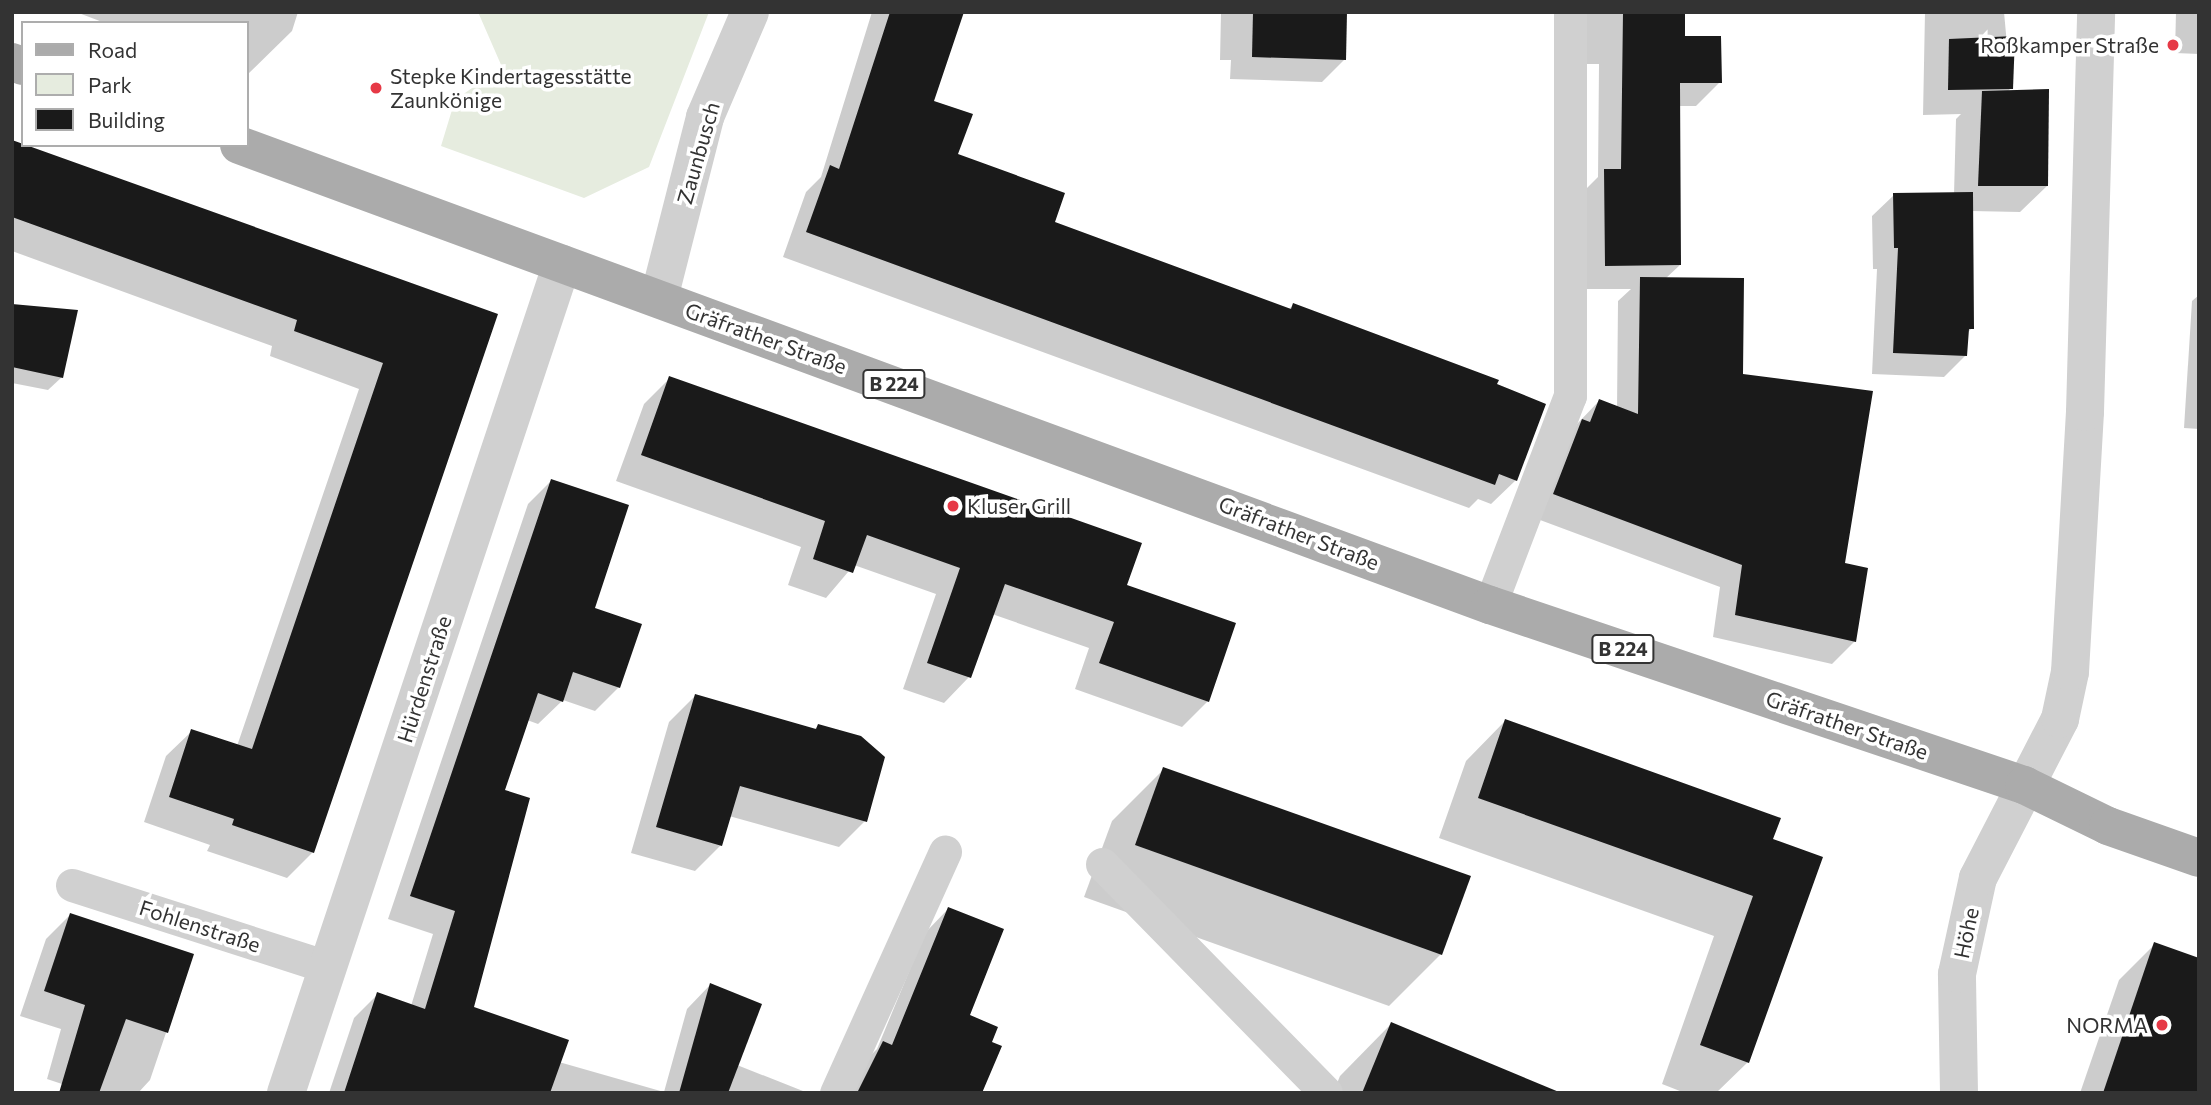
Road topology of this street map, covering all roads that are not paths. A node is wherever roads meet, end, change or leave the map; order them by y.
1 (750, 12) edge
2 (1570, 12) edge
3 (2096, 12) edge
4 (244, 147) edge
5 (562, 264) junction
6 (659, 298) junction
7 (1490, 604) junction
8 (2024, 785) junction
9 (945, 852) dead end
10 (2199, 858) edge
11 (1102, 864) dead end
12 (72, 886) dead end
13 (328, 967) junction
14 (286, 1093) edge
15 (836, 1093) edge
16 (1326, 1093) edge
17 (1959, 1093) edge

1 - 6 street, Zaunbusch
2 - 7 lane
3 - 8 street
4 - 5 main road, Gräfrather Straße / B 224
5 - 6 main road, Gräfrather Straße / B 224
5 - 13 street, Hürdenstraße
6 - 7 main road, Gräfrather Straße / B 224
7 - 8 main road, Gräfrather Straße / B 224
8 - 10 main road, Gräfrather Straße / B 224
8 - 17 street, Höhe
9 - 15 lane
11 - 16 lane
12 - 13 lane, Fohlenstraße
13 - 14 street, Hürdenstraße

